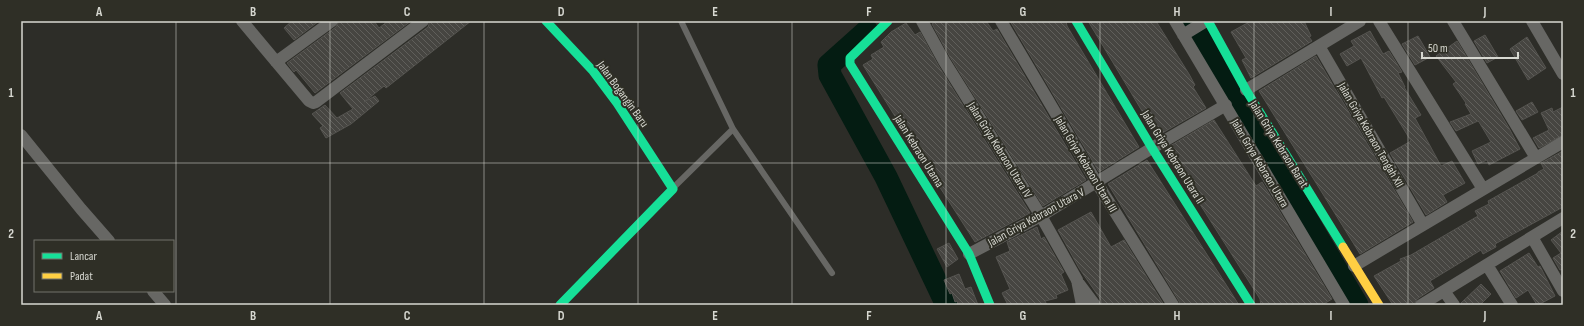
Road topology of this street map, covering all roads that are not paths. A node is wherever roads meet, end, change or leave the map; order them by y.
1 (243, 21) edge
2 (332, 21) edge
3 (422, 21) edge
4 (546, 21) edge
5 (682, 21) edge
6 (888, 21) edge
7 (922, 21) edge
8 (1001, 21) edge
9 (1076, 21) edge
10 (1175, 21) edge
11 (1360, 21) edge
12 (1378, 21) edge
13 (1453, 21) edge
14 (1532, 21) edge
15 (1205, 22) edge
16 (1186, 34) junction
17 (1319, 46) junction
18 (276, 62) junction
19 (1563, 74) edge
20 (1246, 90) junction
21 (1226, 105) junction
22 (733, 129) junction
23 (21, 135) edge
24 (1563, 142) edge
25 (1152, 148) junction
26 (1536, 158) junction
27 (1097, 183) junction
28 (673, 189) junction
29 (1483, 189) junction
30 (1041, 216) junction
31 (1563, 218) edge
32 (1423, 225) junction
33 (1532, 237) junction
34 (108, 240) edge
35 (969, 254) junction
36 (1487, 265) junction
37 (1354, 266) junction
38 (832, 273) dead end
39 (1077, 280) junction
40 (1444, 290) junction
41 (1563, 291) edge
42 (154, 292) edge
43 (1343, 302) edge
44 (165, 305) edge
45 (560, 305) edge
46 (990, 305) edge
47 (1082, 305) edge
48 (1095, 305) edge
49 (1173, 305) edge
50 (1251, 305) edge
51 (1330, 305) edge
52 (1379, 305) edge
53 (1421, 305) edge
54 (1454, 305) edge
55 (1512, 305) edge

1 - 18 street
2 - 18 street
3 - 18 street
4 - 28 street, Jalan Bogangin Baru
5 - 22 lane
6 - 35 street, Jalan Kebraon Utama
7 - 30 street, Jalan Griya Kebraon Utara IV
8 - 27 street, Jalan Griya Kebraon Utara III
9 - 25 street, Jalan Griya Kebraon Utara II
10 - 16 street, Jalan Griya Kebraon Utara
11 - 17 street
12 - 29 street
13 - 26 street
14 - 19 street
15 - 16 street
15 - 20 street, Jalan Griya Kebraon Barat
16 - 21 street, Jalan Griya Kebraon Utara
17 - 20 street
17 - 32 street, Jalan Griya Kebraon Tengah XII
20 - 37 street, Jalan Griya Kebraon Barat
21 - 25 street, Jalan Griya Kebraon Utara V
21 - 43 street, Jalan Griya Kebraon Utara
22 - 28 lane
22 - 38 lane
23 - 34 street
24 - 26 street
25 - 27 street, Jalan Griya Kebraon Utara V
25 - 50 street, Jalan Griya Kebraon Utara II
26 - 29 street
27 - 30 street, Jalan Griya Kebraon Utara V
27 - 49 street, Jalan Griya Kebraon Utara III
28 - 45 street
29 - 32 street
30 - 35 street, Jalan Griya Kebraon Utara V
30 - 39 street, Jalan Griya Kebraon Utara IV
31 - 33 street
32 - 37 street
33 - 36 street
33 - 41 street
35 - 46 street, Jalan Kebraon Utama
36 - 40 street
36 - 55 street
37 - 52 street, Jalan Griya Kebraon Barat
39 - 47 street, Jalan Griya Kebraon Utara IV
39 - 48 street, Jalan Griya Kebraon Utara IV
40 - 53 street
40 - 54 street
42 - 44 street
43 - 51 street

